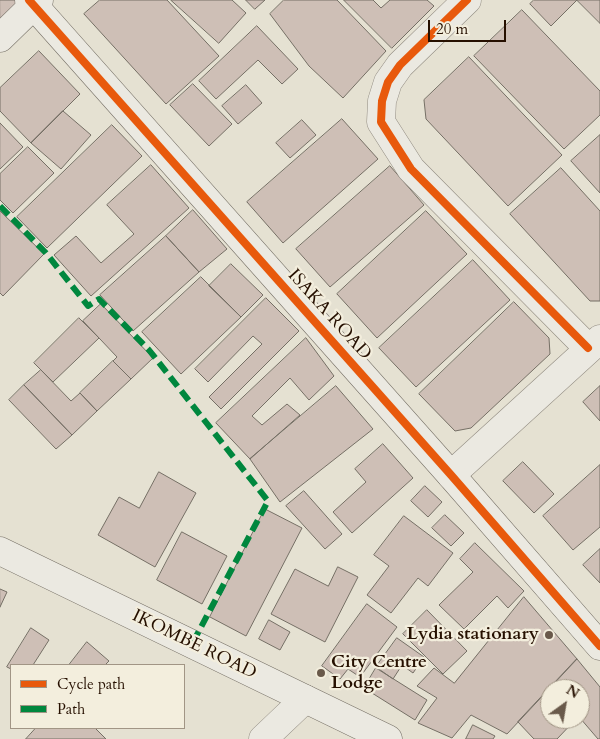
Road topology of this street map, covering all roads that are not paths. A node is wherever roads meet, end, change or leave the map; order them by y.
1 (467, 0) edge
2 (34, 2) edge
3 (0, 38) edge
4 (594, 344) edge
5 (451, 475) junction
6 (0, 550) edge
7 (600, 646) edge
8 (305, 699) junction
9 (263, 739) edge
10 (388, 739) edge

1 - 4 street
2 - 3 street
2 - 5 street, ISAKA ROAD
4 - 5 street
5 - 7 street, ISAKA ROAD
6 - 8 street, IKOMBE ROAD
8 - 9 street
8 - 10 street, IKOMBE ROAD

